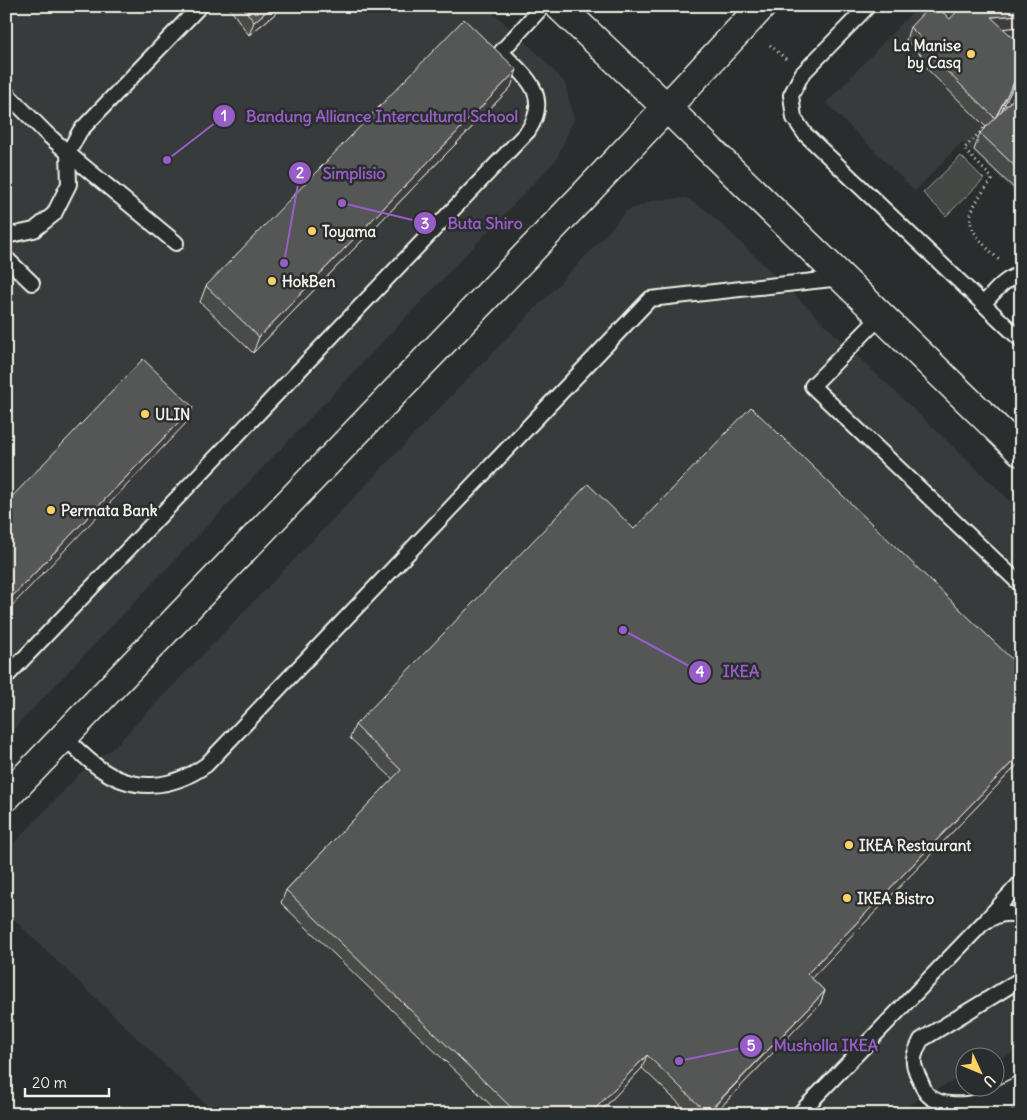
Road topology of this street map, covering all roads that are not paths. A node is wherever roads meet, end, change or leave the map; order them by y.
1 (200, 6) edge
2 (543, 6) edge
3 (559, 6) edge
4 (762, 6) edge
5 (868, 6) edge
6 (6, 93) edge
7 (666, 107) junction
8 (68, 153) junction
9 (6, 236) edge
10 (176, 243) dead end
11 (6, 258) edge
12 (1018, 276) edge
13 (841, 278) junction
14 (32, 283) dead end
15 (983, 304) junction
16 (881, 316) junction
17 (1021, 340) edge
18 (1021, 452) edge
19 (1021, 585) edge
20 (6, 677) edge
21 (64, 737) junction
22 (6, 796) edge
23 (1021, 882) edge
24 (1021, 916) edge
25 (982, 924) junction
26 (1021, 979) edge
27 (1018, 1098) edge
28 (799, 1114) edge
29 (975, 1114) edge

1 - 8 lane
2 - 20 lane
3 - 7 street
4 - 7 street
5 - 15 lane
6 - 8 lane
7 - 13 street
7 - 21 street
8 - 9 lane
8 - 10 lane
11 - 14 lane
12 - 15 lane
13 - 16 street
13 - 21 lane
15 - 17 lane
16 - 18 street
16 - 19 lane
21 - 22 street
23 - 25 lane
24 - 25 lane
25 - 28 lane
26 - 27 lane
27 - 29 street

